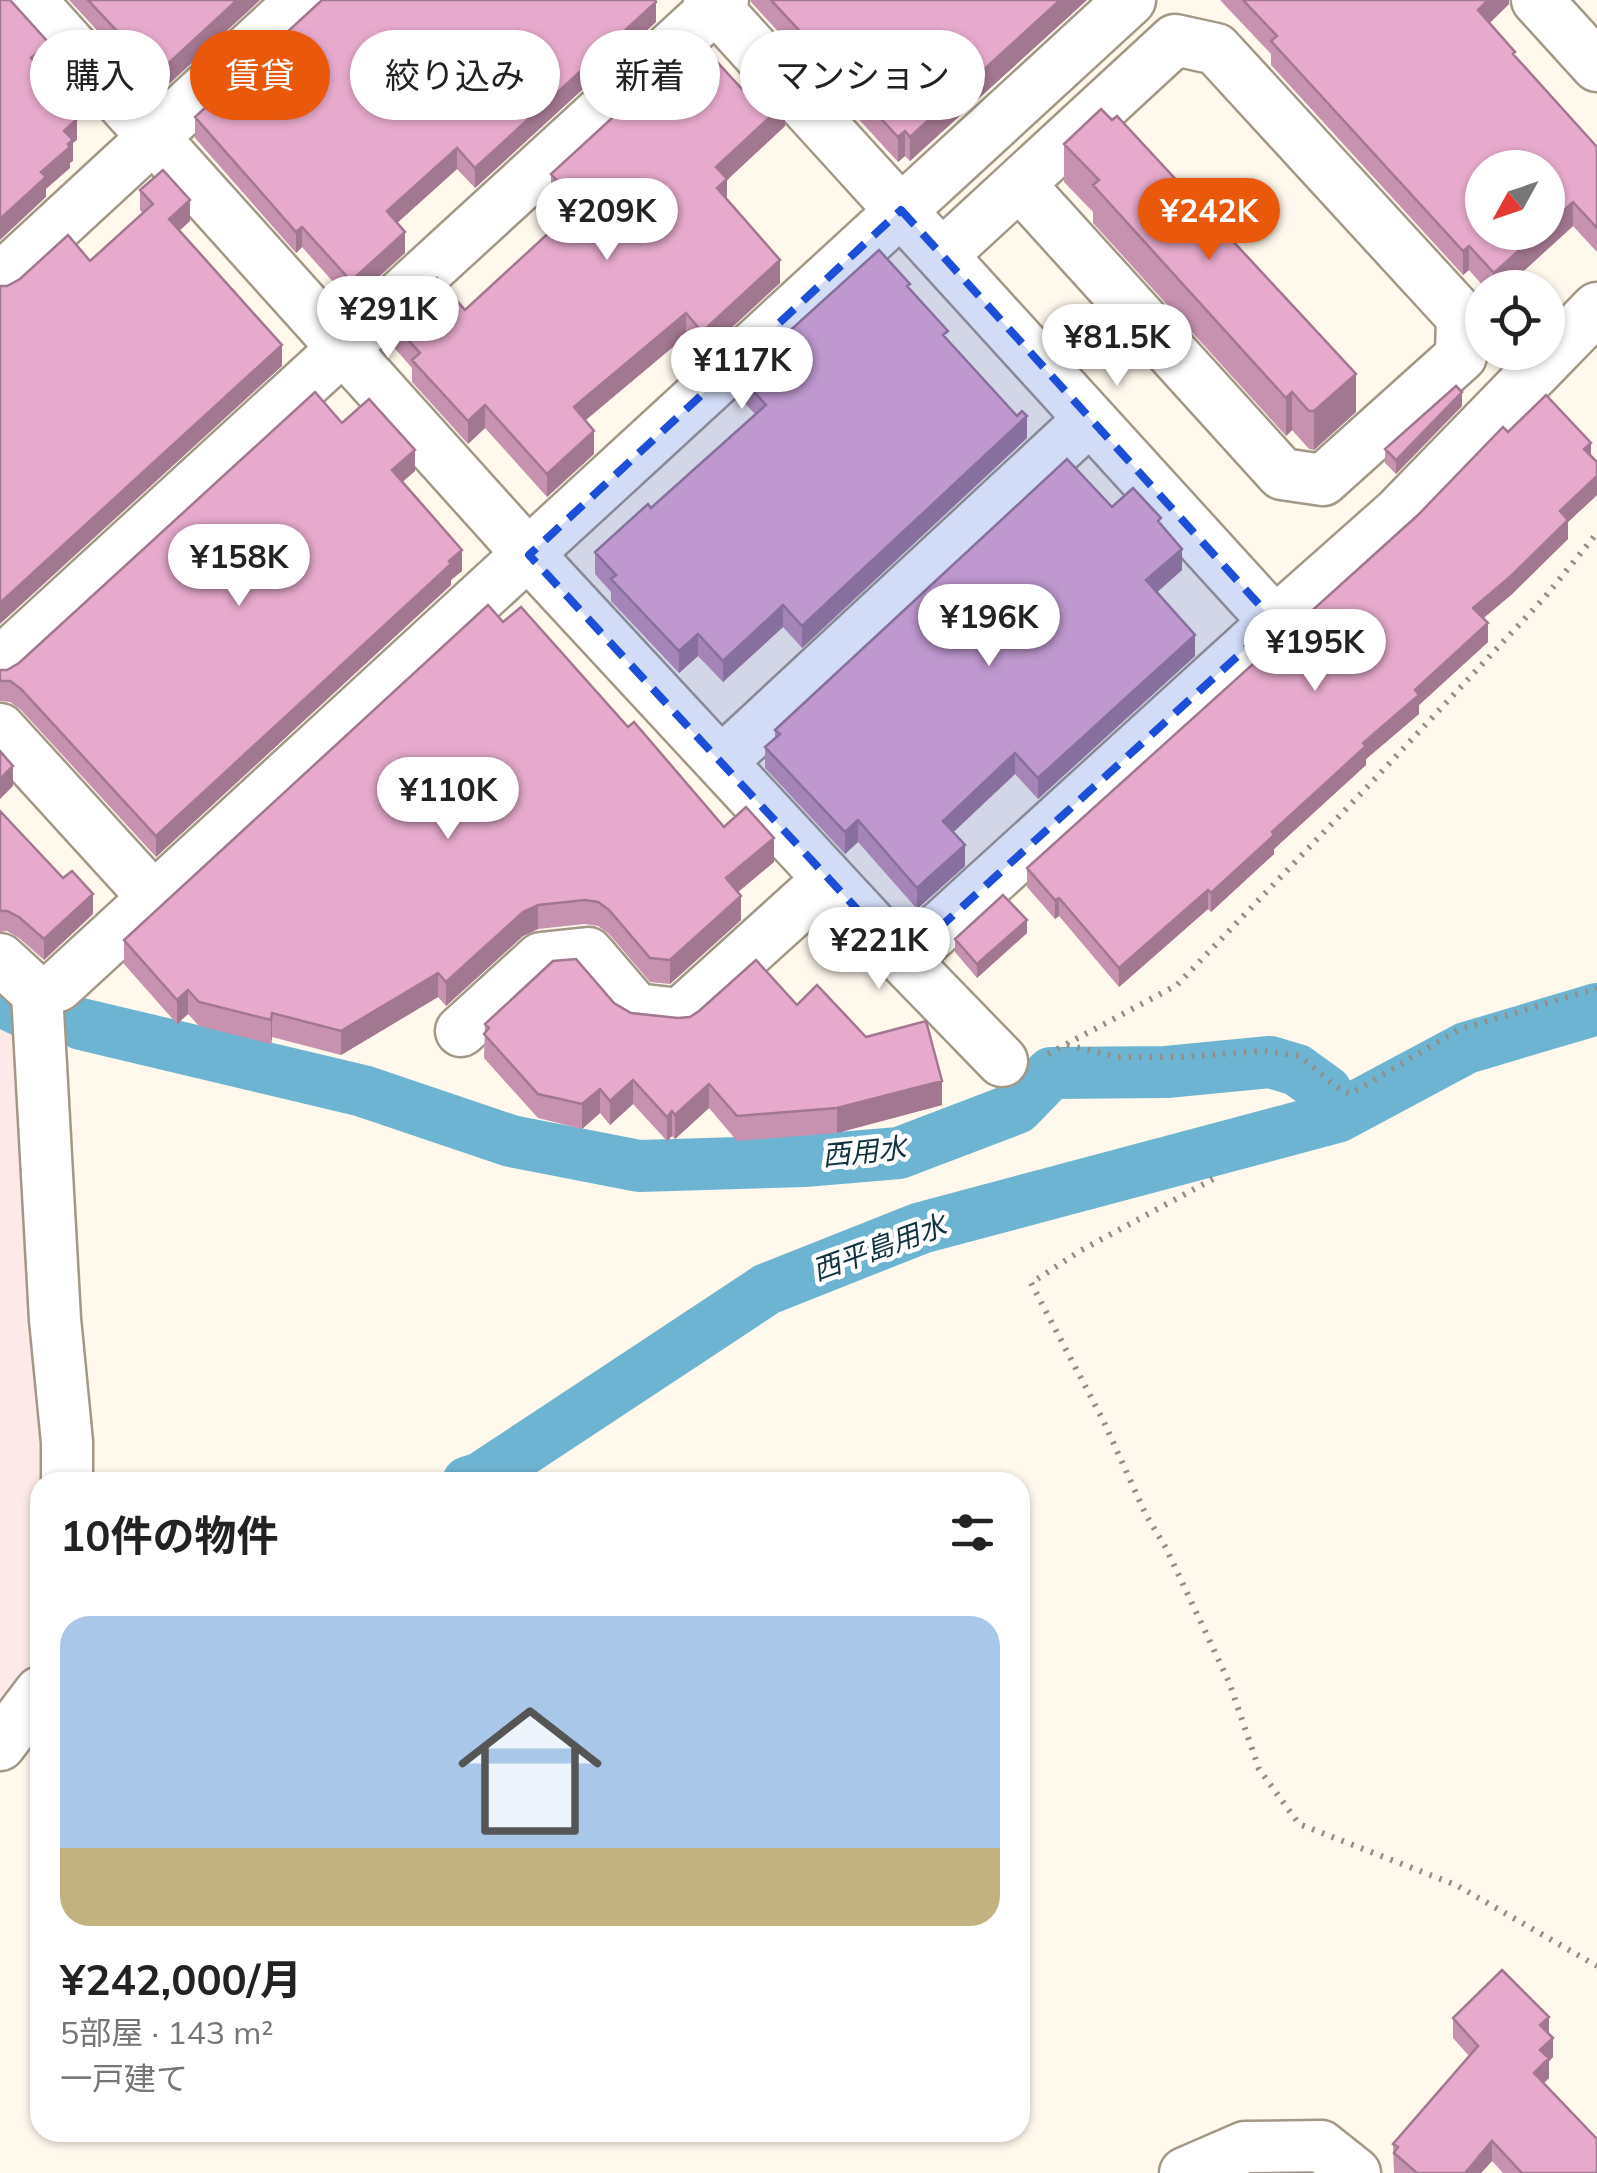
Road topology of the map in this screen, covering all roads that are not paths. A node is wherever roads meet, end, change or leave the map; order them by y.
1 (30, 0) edge
2 (302, 0) edge
3 (1130, 0) edge
4 (1537, 0) edge
5 (716, 2) edge
6 (1597, 66) edge
7 (155, 138) junction
8 (1020, 184) junction
9 (901, 210) junction
10 (942, 255) junction
11 (0, 279) edge
12 (1597, 308) edge
13 (343, 348) junction
14 (1090, 418) junction
15 (529, 555) junction
16 (1275, 622) junction
17 (0, 663) edge
18 (0, 729) edge
19 (721, 762) junction
20 (829, 879) junction
21 (154, 898) junction
22 (0, 959) edge
23 (904, 960) junction
24 (58, 986) dead end
25 (461, 1031) dead end
26 (1002, 1061) road end
27 (67, 1472) edge
28 (30, 1705) edge
29 (0, 1745) edge
30 (1185, 2173) edge
31 (1355, 2173) edge

1 - 7 street
2 - 7 street
3 - 9 street
4 - 6 street
5 - 9 street
5 - 13 street
7 - 11 street
7 - 13 street
8 - 8 street
8 - 10 street
9 - 10 street
9 - 15 street
10 - 14 street
12 - 16 street
13 - 15 street
13 - 17 street
14 - 16 street
14 - 19 street
15 - 19 street
15 - 21 street
16 - 23 street
18 - 21 street
19 - 20 street
20 - 23 street
20 - 25 street
21 - 24 street
22 - 27 street
23 - 26 street
28 - 29 street
30 - 31 street

